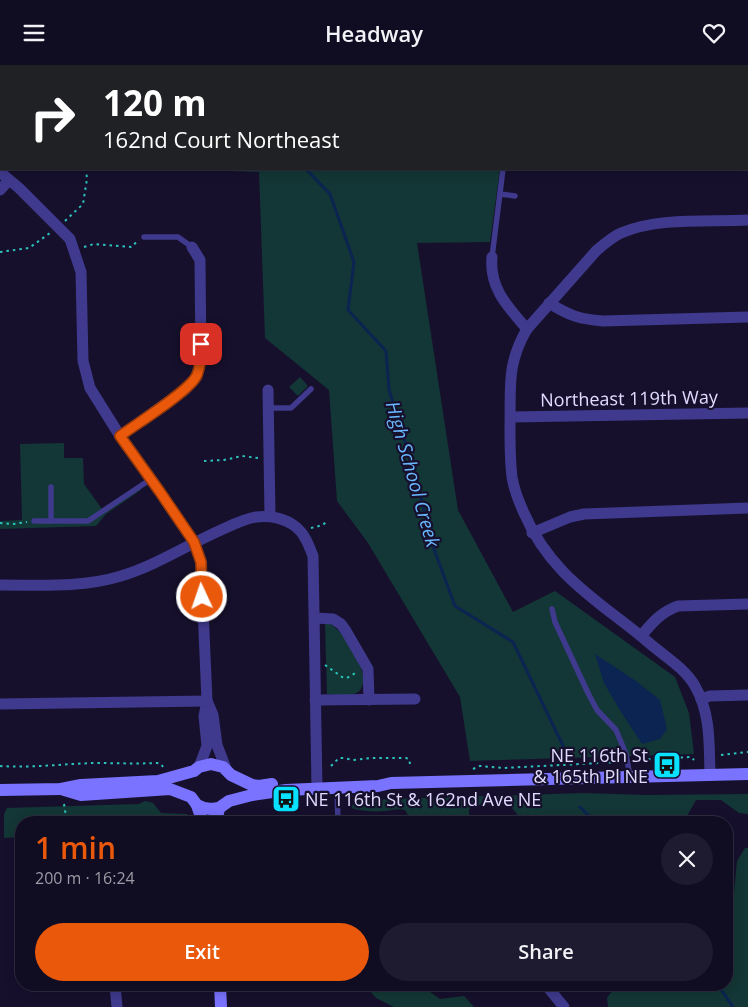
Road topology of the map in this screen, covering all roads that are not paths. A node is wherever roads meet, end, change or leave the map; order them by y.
1 (503, 170) edge
2 (4, 176) edge
3 (0, 190) edge
4 (500, 194) junction
5 (515, 196) dead end
6 (748, 220) edge
7 (141, 237) road end
8 (192, 247) joint
9 (492, 257) joint
10 (549, 303) junction
11 (748, 317) edge
12 (527, 329) junction
13 (311, 389) dead end
14 (268, 390) dead end
15 (268, 408) junction
16 (748, 413) edge
17 (511, 417) junction
18 (120, 436) junction
19 (151, 479) junction
20 (51, 487) dead end
21 (748, 508) edge
22 (270, 517) junction
23 (34, 521) road end
24 (51, 521) junction
25 (532, 533) junction
26 (194, 542) junction
27 (0, 585) edge
28 (748, 604) edge
29 (552, 609) dead end
30 (315, 618) junction
31 (641, 636) junction
32 (748, 695) edge
33 (369, 699) junction
34 (415, 699) dead end
35 (701, 699) junction
36 (316, 700) junction
37 (207, 701) junction
38 (0, 704) edge
39 (197, 769) junction
40 (229, 773) junction
41 (748, 774) edge
42 (710, 775) junction
43 (630, 777) junction
44 (391, 783) junction
45 (317, 784) junction
46 (337, 787) junction
47 (61, 789) junction
48 (0, 791) edge
49 (194, 801) junction
50 (224, 804) junction
51 (200, 816) edge
52 (219, 816) edge
53 (338, 816) edge
54 (116, 991) edge
55 (220, 991) edge
56 (551, 991) edge
57 (117, 1007) edge
58 (221, 1007) edge
59 (564, 1007) edge

1 - 4 lane
2 - 3 street
2 - 18 street
4 - 5 lane
4 - 9 lane
6 - 10 street
7 - 8 lane
8 - 18 street
9 - 12 street
10 - 11 street
10 - 12 street
12 - 17 street
13 - 15 lane
14 - 15 street
15 - 22 street
16 - 17 street, Northeast 119th Way
17 - 25 street
18 - 19 street
19 - 24 lane
19 - 26 street
20 - 24 lane
21 - 25 street
22 - 26 street
22 - 30 street
23 - 24 lane
25 - 31 street
26 - 27 street
26 - 37 street
28 - 31 street
29 - 43 lane
30 - 33 street
30 - 36 street
31 - 35 street
32 - 35 street
33 - 34 street
33 - 36 street
35 - 42 street
36 - 45 street
37 - 38 street
37 - 39 street
37 - 40 street
39 - 40 street
39 - 47 street
39 - 49 street
40 - 45 street
40 - 50 street
41 - 42 street
42 - 43 street
43 - 44 street
44 - 45 street
44 - 46 street
45 - 46 street
45 - 50 street
46 - 53 lane
47 - 48 street
47 - 49 street
49 - 50 street
49 - 51 street
50 - 52 street
54 - 57 street
55 - 58 street
56 - 59 street

